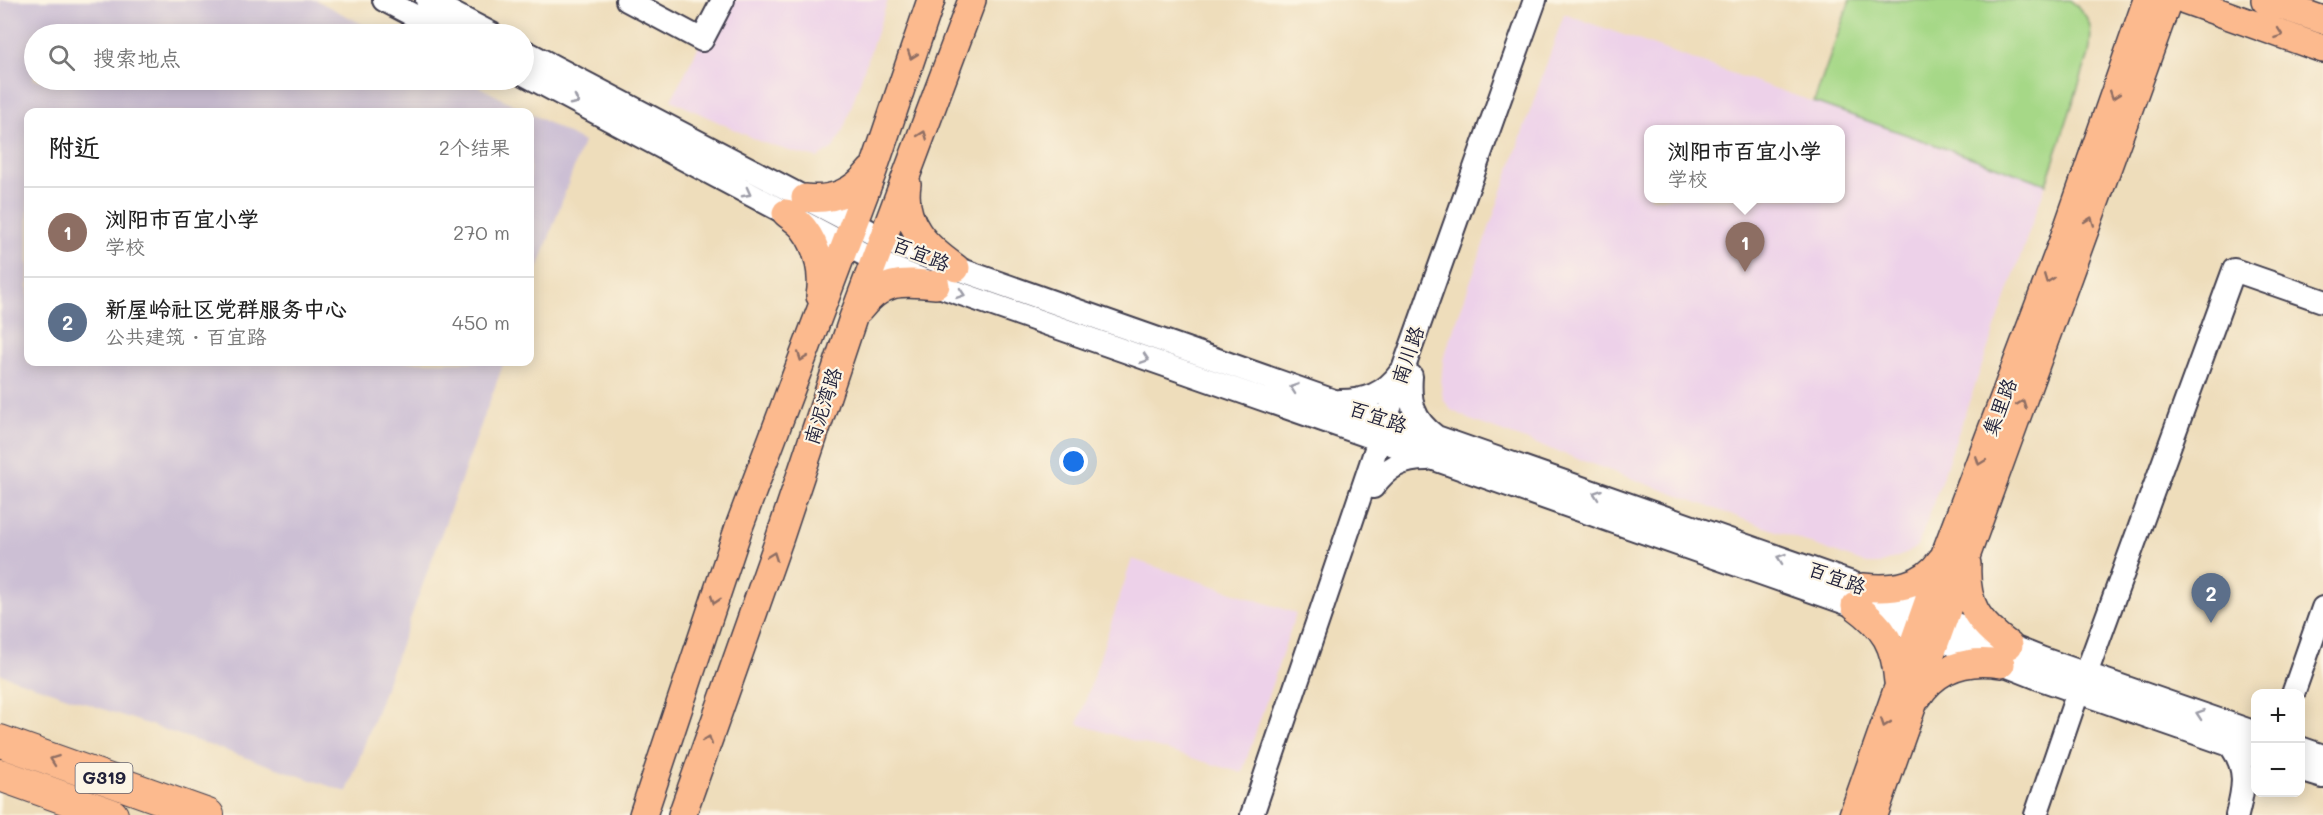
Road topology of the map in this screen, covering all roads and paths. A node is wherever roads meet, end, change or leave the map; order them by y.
1 (384, 0) edge
2 (427, 0) edge
3 (627, 0) edge
4 (723, 0) edge
5 (931, 0) edge
6 (972, 0) edge
7 (1535, 0) edge
8 (1546, 0) edge
9 (2124, 0) edge
10 (2147, 0) edge
11 (2168, 0) edge
12 (2185, 0) edge
13 (2265, 0) edge
14 (2236, 18) junction
15 (2323, 20) edge
16 (430, 24) edge
17 (473, 24) edge
18 (2323, 49) edge
19 (2140, 51) junction
20 (534, 57) edge
21 (534, 79) edge
22 (875, 166) junction
23 (909, 173) junction
24 (796, 206) junction
25 (848, 234) junction
26 (879, 249) junction
27 (946, 277) junction
28 (2323, 301) edge
29 (818, 313) junction
30 (850, 324) junction
31 (1407, 373) junction
32 (1330, 400) junction
33 (1390, 421) junction
34 (1328, 423) junction
35 (1438, 438) junction
36 (1383, 443) junction
37 (1430, 459) junction
38 (1367, 488) junction
39 (1957, 551) junction
40 (1859, 597) junction
41 (2323, 608) edge
42 (1930, 625) junction
43 (2005, 655) junction
44 (2082, 683) junction
45 (2294, 689) edge
46 (1905, 695) junction
47 (2251, 732) edge
48 (0, 741) edge
49 (2230, 745) junction
50 (2251, 752) edge
51 (2323, 756) edge
52 (2305, 763) edge
53 (660, 764) junction
54 (2305, 767) edge
55 (696, 772) junction
56 (0, 775) edge
57 (2323, 777) edge
58 (2253, 797) edge
59 (112, 815) edge
60 (208, 815) edge
61 (625, 815) edge
62 (643, 815) edge
63 (681, 815) edge
64 (691, 815) edge
65 (1252, 815) edge
66 (1263, 815) edge
67 (1853, 815) edge
68 (1875, 815) edge
69 (2036, 815) edge
70 (2236, 815) edge
71 (2245, 815) edge

1 - 16 street
2 - 17 street
3 - 4 street
5 -> 22 main road, 南泥湾路
23 -> 6 main road, 南泥湾路
7 - 31 street, 南川路
8 - 31 street, 南川路
9 - 19 main road
10 - 19 main road, 集里路
11 - 19 main road, 集里路
12 - 14 main road
13 - 15 main road
14 -> 18 main road
14 - 19 main road
19 - 39 main road, 集里路
20 - 24 street, 百宜路
21 -> 24 street, 百宜路
22 - 24 main road
22 - 25 main road, 南泥湾路
23 - 26 main road, 南泥湾路
23 - 27 main road
24 - 25 street, 百宜路
24 - 29 main road
25 - 26 street, 百宜路
25 - 29 main road, 南泥湾路
26 - 27 street, 百宜路
26 - 30 main road, 南泥湾路
27 - 30 main road
32 -> 27 street, 百宜路
27 -> 34 street, 百宜路
28 - 44 street
29 -> 53 main road, 南泥湾路
55 -> 30 main road, 南泥湾路
31 - 32 street
31 - 33 street, 南川路
31 - 35 street
32 - 33 street, 百宜路
33 - 35 street, 百宜路
33 - 36 street, 南川路
34 - 36 street, 百宜路
34 - 38 street
40 -> 35 street, 百宜路
36 - 37 street, 百宜路
36 - 38 street, 南川路
37 - 38 street
37 - 40 street, 百宜路
38 - 65 street, 南川路
38 - 66 street, 南川路
39 - 40 main road
39 - 42 main road, 集里路
39 - 43 main road
40 - 42 street, 百宜路
40 - 46 main road
41 - 45 street
42 - 43 street, 百宜路
42 - 46 main road, 集里路
43 - 44 street, 百宜路
43 - 46 main road
47 -> 44 street, 百宜路
44 - 49 street, 百宜路
44 - 69 street
46 -> 67 main road, 集里路
46 - 68 main road, 集里路
60 -> 48 highway, G319
49 - 50 street, 百宜路
49 - 70 street
51 - 52 street
53 - 61 main road
53 - 62 main road, 南泥湾路
54 - 57 street
55 - 63 main road, 南泥湾路
55 - 64 main road
56 - 59 highway, G319
58 - 71 street

